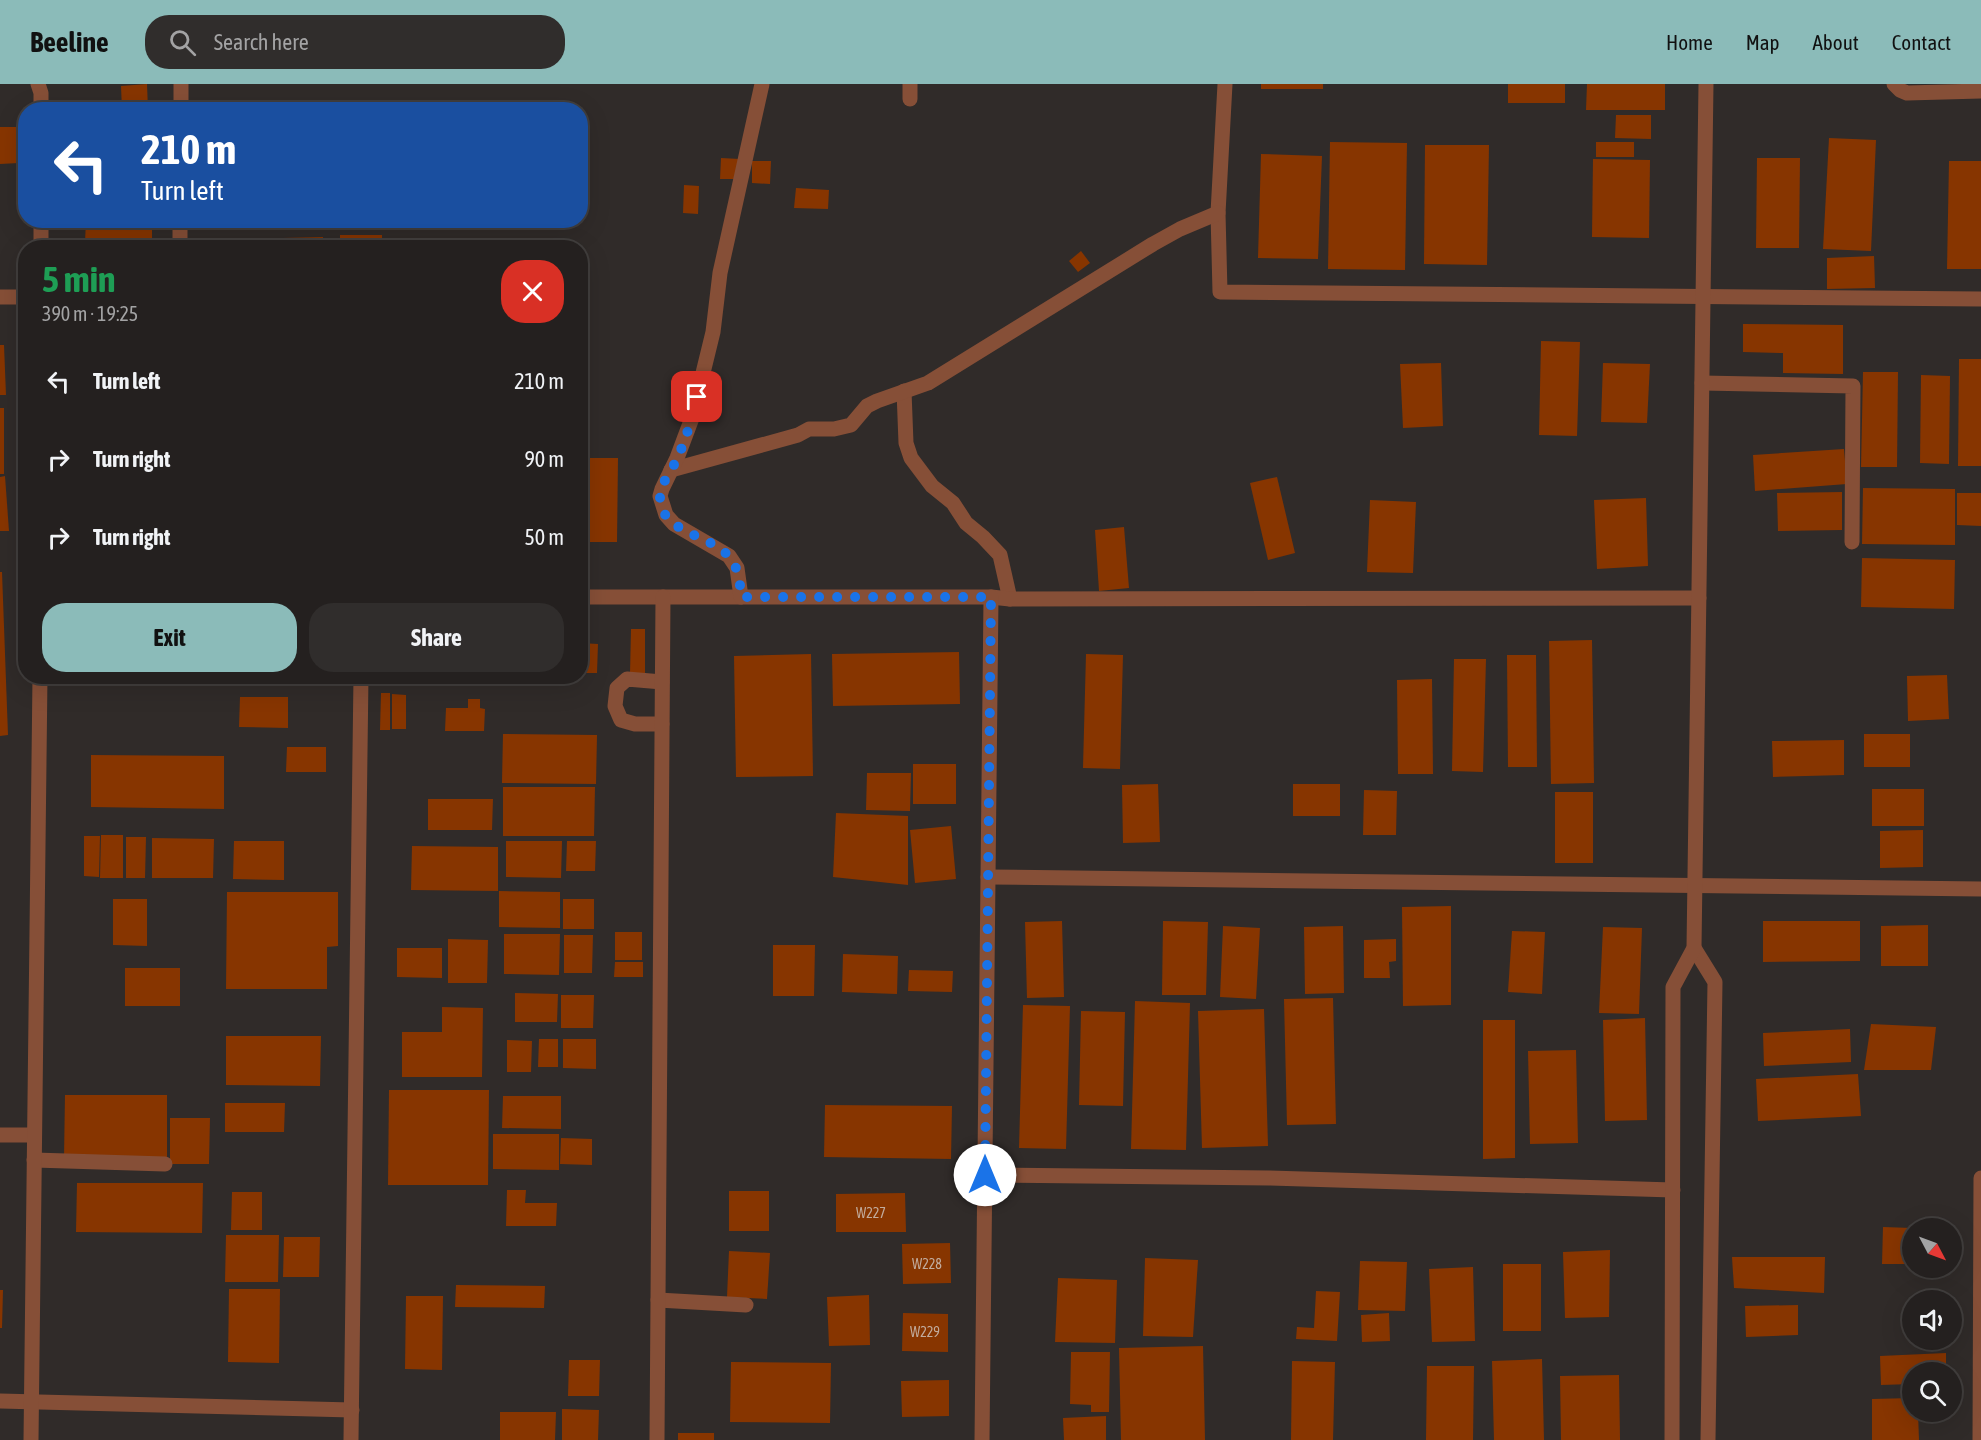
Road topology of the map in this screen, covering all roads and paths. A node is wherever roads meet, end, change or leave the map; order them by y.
1 (38, 84) edge
2 (181, 84) edge
3 (762, 84) edge
4 (1225, 84) edge
5 (1706, 84) edge
6 (1893, 84) edge
7 (1981, 91) edge
8 (41, 102) edge
9 (181, 102) edge
10 (1218, 213) junction
11 (1703, 296) junction
12 (0, 297) edge
13 (18, 297) edge
14 (1981, 299) edge
15 (1702, 383) junction
16 (904, 391) junction
17 (671, 470) junction
18 (1852, 542) dead end
19 (588, 597) edge
20 (663, 597) junction
21 (741, 597) junction
22 (991, 597) junction
23 (1699, 598) junction
24 (1010, 599) junction
25 (662, 682) junction
26 (40, 684) edge
27 (361, 684) edge
28 (662, 724) junction
29 (988, 877) junction
30 (1695, 885) junction
31 (1981, 889) edge
32 (1694, 948) junction
33 (0, 1135) edge
34 (34, 1135) junction
35 (34, 1160) junction
36 (165, 1164) dead end
37 (985, 1175) junction
38 (1981, 1178) edge
39 (1673, 1190) junction
40 (658, 1300) junction
41 (746, 1305) dead end
42 (0, 1401) edge
43 (31, 1402) junction
44 (352, 1410) junction
45 (31, 1440) edge
46 (351, 1440) edge
47 (657, 1440) edge
48 (982, 1440) edge
49 (1672, 1440) edge
50 (1708, 1440) edge
51 (1980, 1440) edge

1 - 8 street
2 - 9 street
3 - 17 street
4 - 10 street
5 - 11 street
6 - 7 street
10 - 11 street
10 - 16 street
11 - 14 street
11 - 15 street
12 - 13 street
15 - 18 street
15 - 23 street
16 - 17 street
16 - 24 street
17 - 21 street
19 - 20 street
20 - 21 street
20 - 25 street
21 - 22 street
22 - 24 street
22 - 29 street
23 - 24 street
23 - 30 street
25 - 28 street
25 - 28 street
26 - 34 street
27 - 44 street
28 - 40 street
29 - 30 street
29 - 37 street
30 - 31 street
30 - 32 street
32 - 39 street
32 - 50 street
33 - 34 street
34 - 35 street
35 - 36 street
35 - 43 street
37 - 39 street
37 - 48 street
38 - 51 street
39 - 49 street
40 - 41 street
40 - 47 street
42 - 43 street
43 - 44 street
43 - 45 street
44 - 46 street

